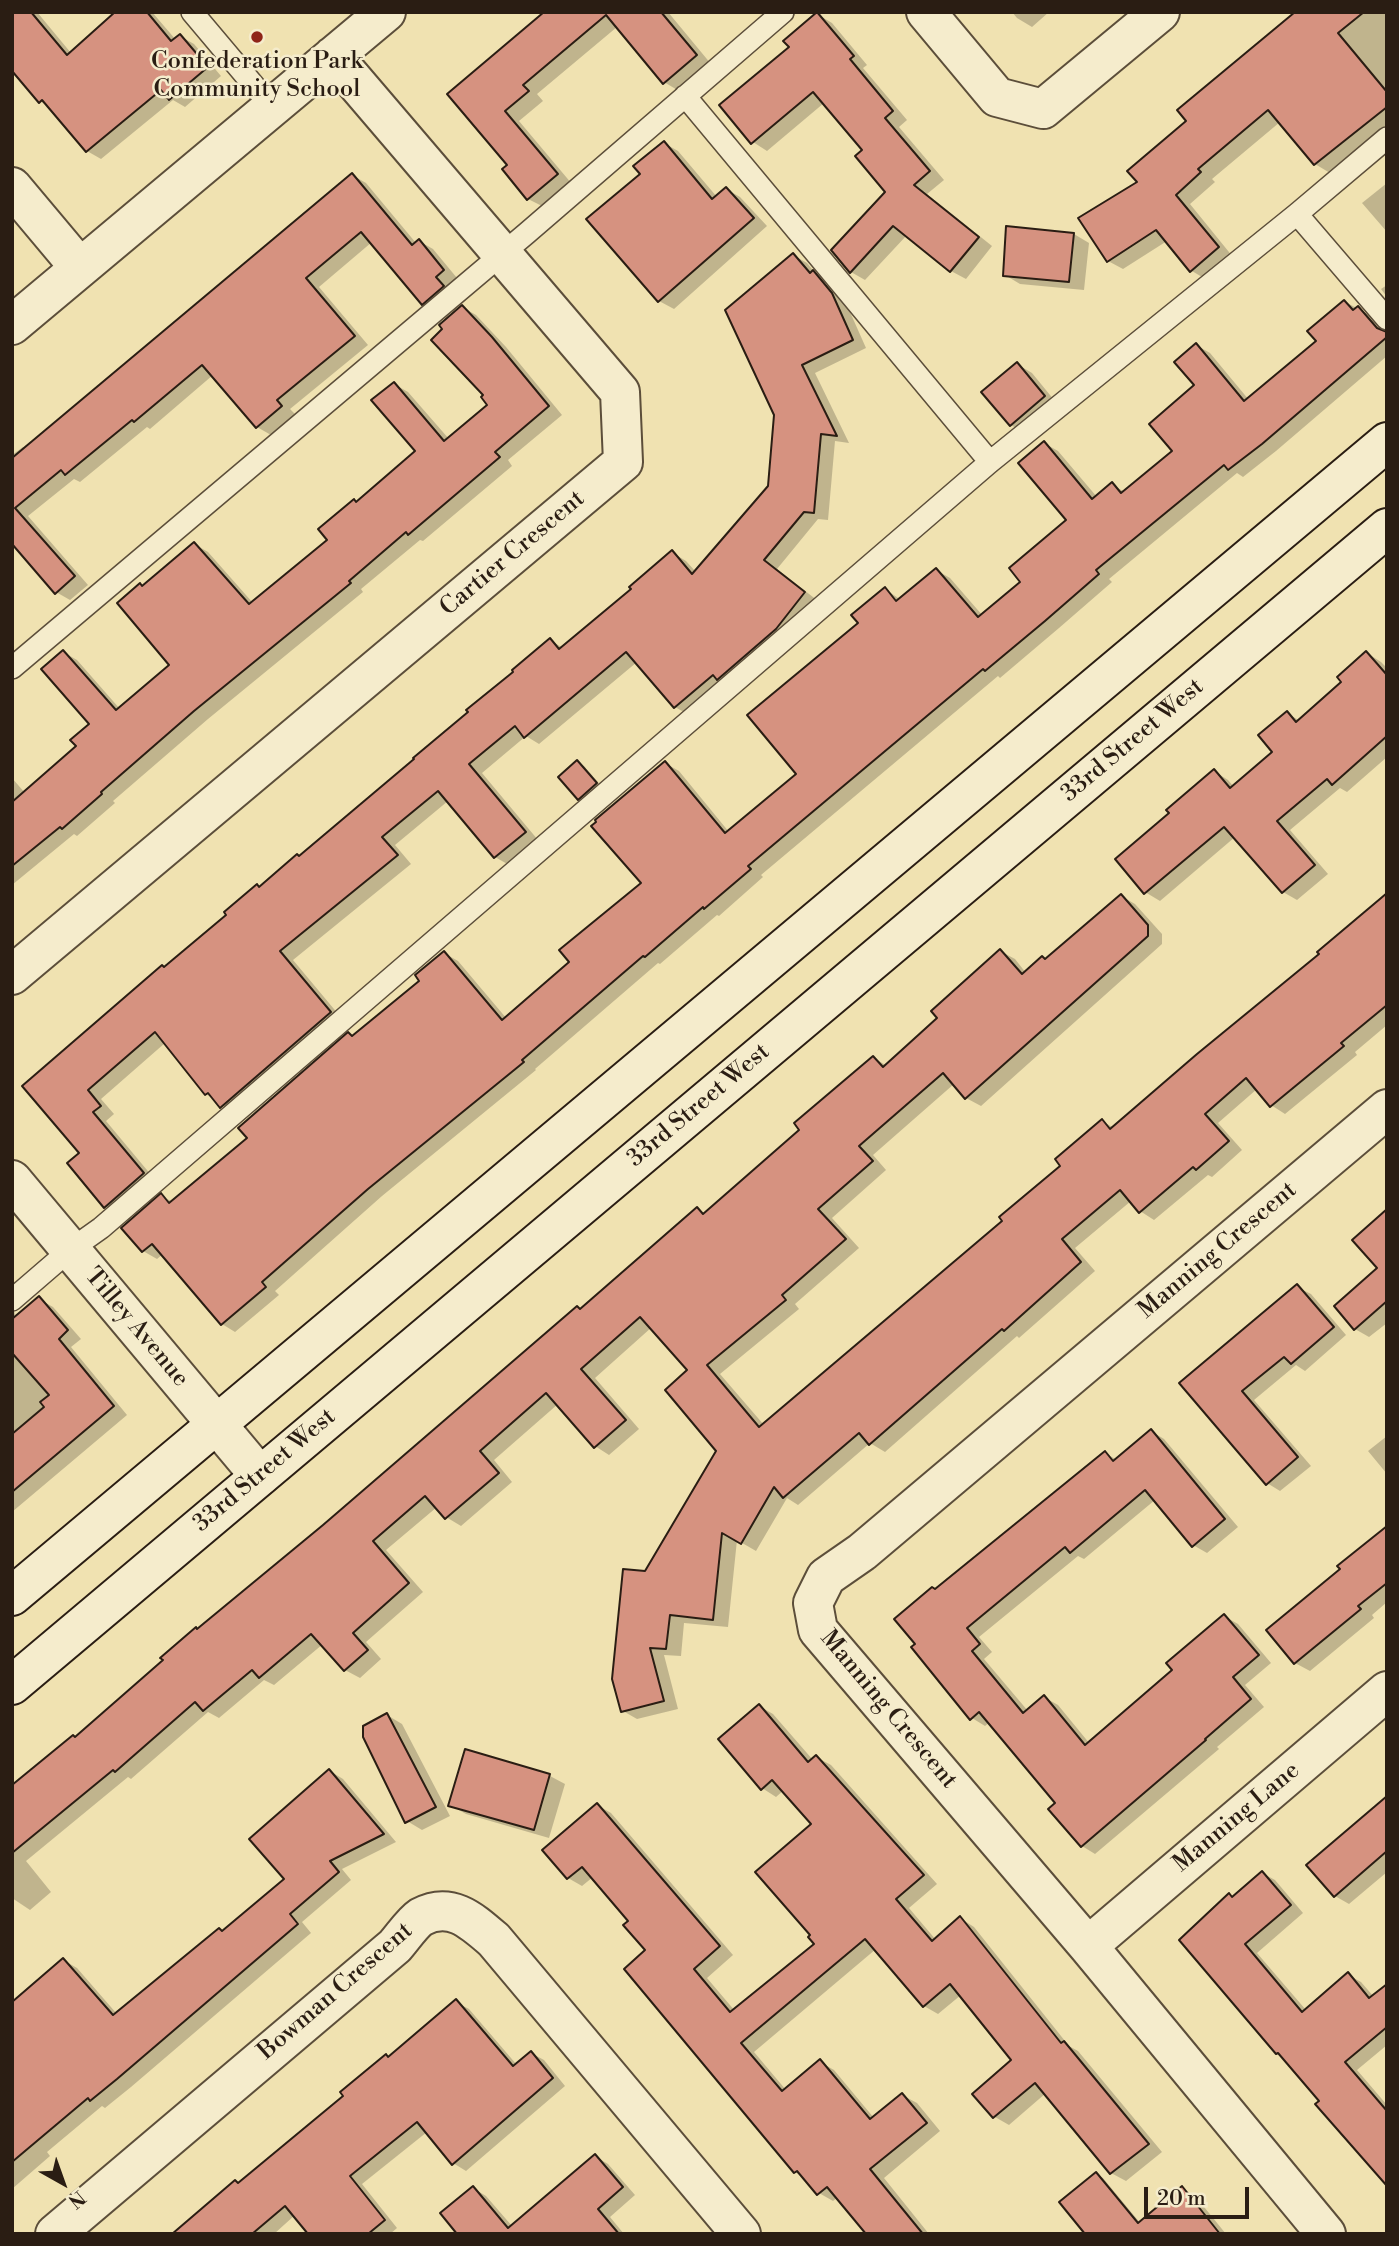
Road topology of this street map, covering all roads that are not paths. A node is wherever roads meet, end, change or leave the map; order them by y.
1 (192, 12) edge
2 (386, 12) edge
3 (783, 12) edge
4 (926, 12) edge
5 (1160, 12) edge
6 (333, 56) junction
7 (685, 96) junction
8 (272, 107) junction
9 (1387, 138) edge
10 (12, 187) edge
11 (1297, 214) junction
12 (503, 253) junction
13 (80, 268) junction
14 (1387, 319) edge
15 (12, 325) edge
16 (1387, 442) edge
17 (990, 462) junction
18 (1387, 528) edge
19 (12, 668) edge
20 (12, 975) edge
21 (1387, 1109) edge
22 (12, 1180) edge
23 (70, 1250) junction
24 (12, 1300) edge
25 (217, 1423) junction
26 (260, 1476) junction
27 (12, 1596) edge
28 (12, 1685) edge
29 (1387, 1692) edge
30 (1088, 1946) junction
31 (736, 2232) edge
32 (55, 2234) edge
33 (1325, 2234) edge

1 - 8 lane
2 - 6 street
3 - 7 lane
4 - 5 street
6 - 8 street
6 - 12 street, Cartier Crescent
7 - 12 lane
7 - 17 lane
8 - 13 street
9 - 11 lane
10 - 13 street
11 - 14 lane
11 - 17 lane
12 - 19 lane
12 - 20 street, Cartier Crescent
13 - 15 street
16 - 25 street
17 - 23 lane
18 - 26 street, 33rd Street West
21 - 30 street, Manning Crescent
22 - 23 street, Tilley Avenue
23 - 24 lane
23 - 25 street, Tilley Avenue
25 - 26 street, Tilley Avenue
25 - 27 street
26 - 28 street, 33rd Street West
29 - 30 street, Manning Lane
30 - 33 street, Manning Crescent
31 - 32 street, Bowman Crescent

